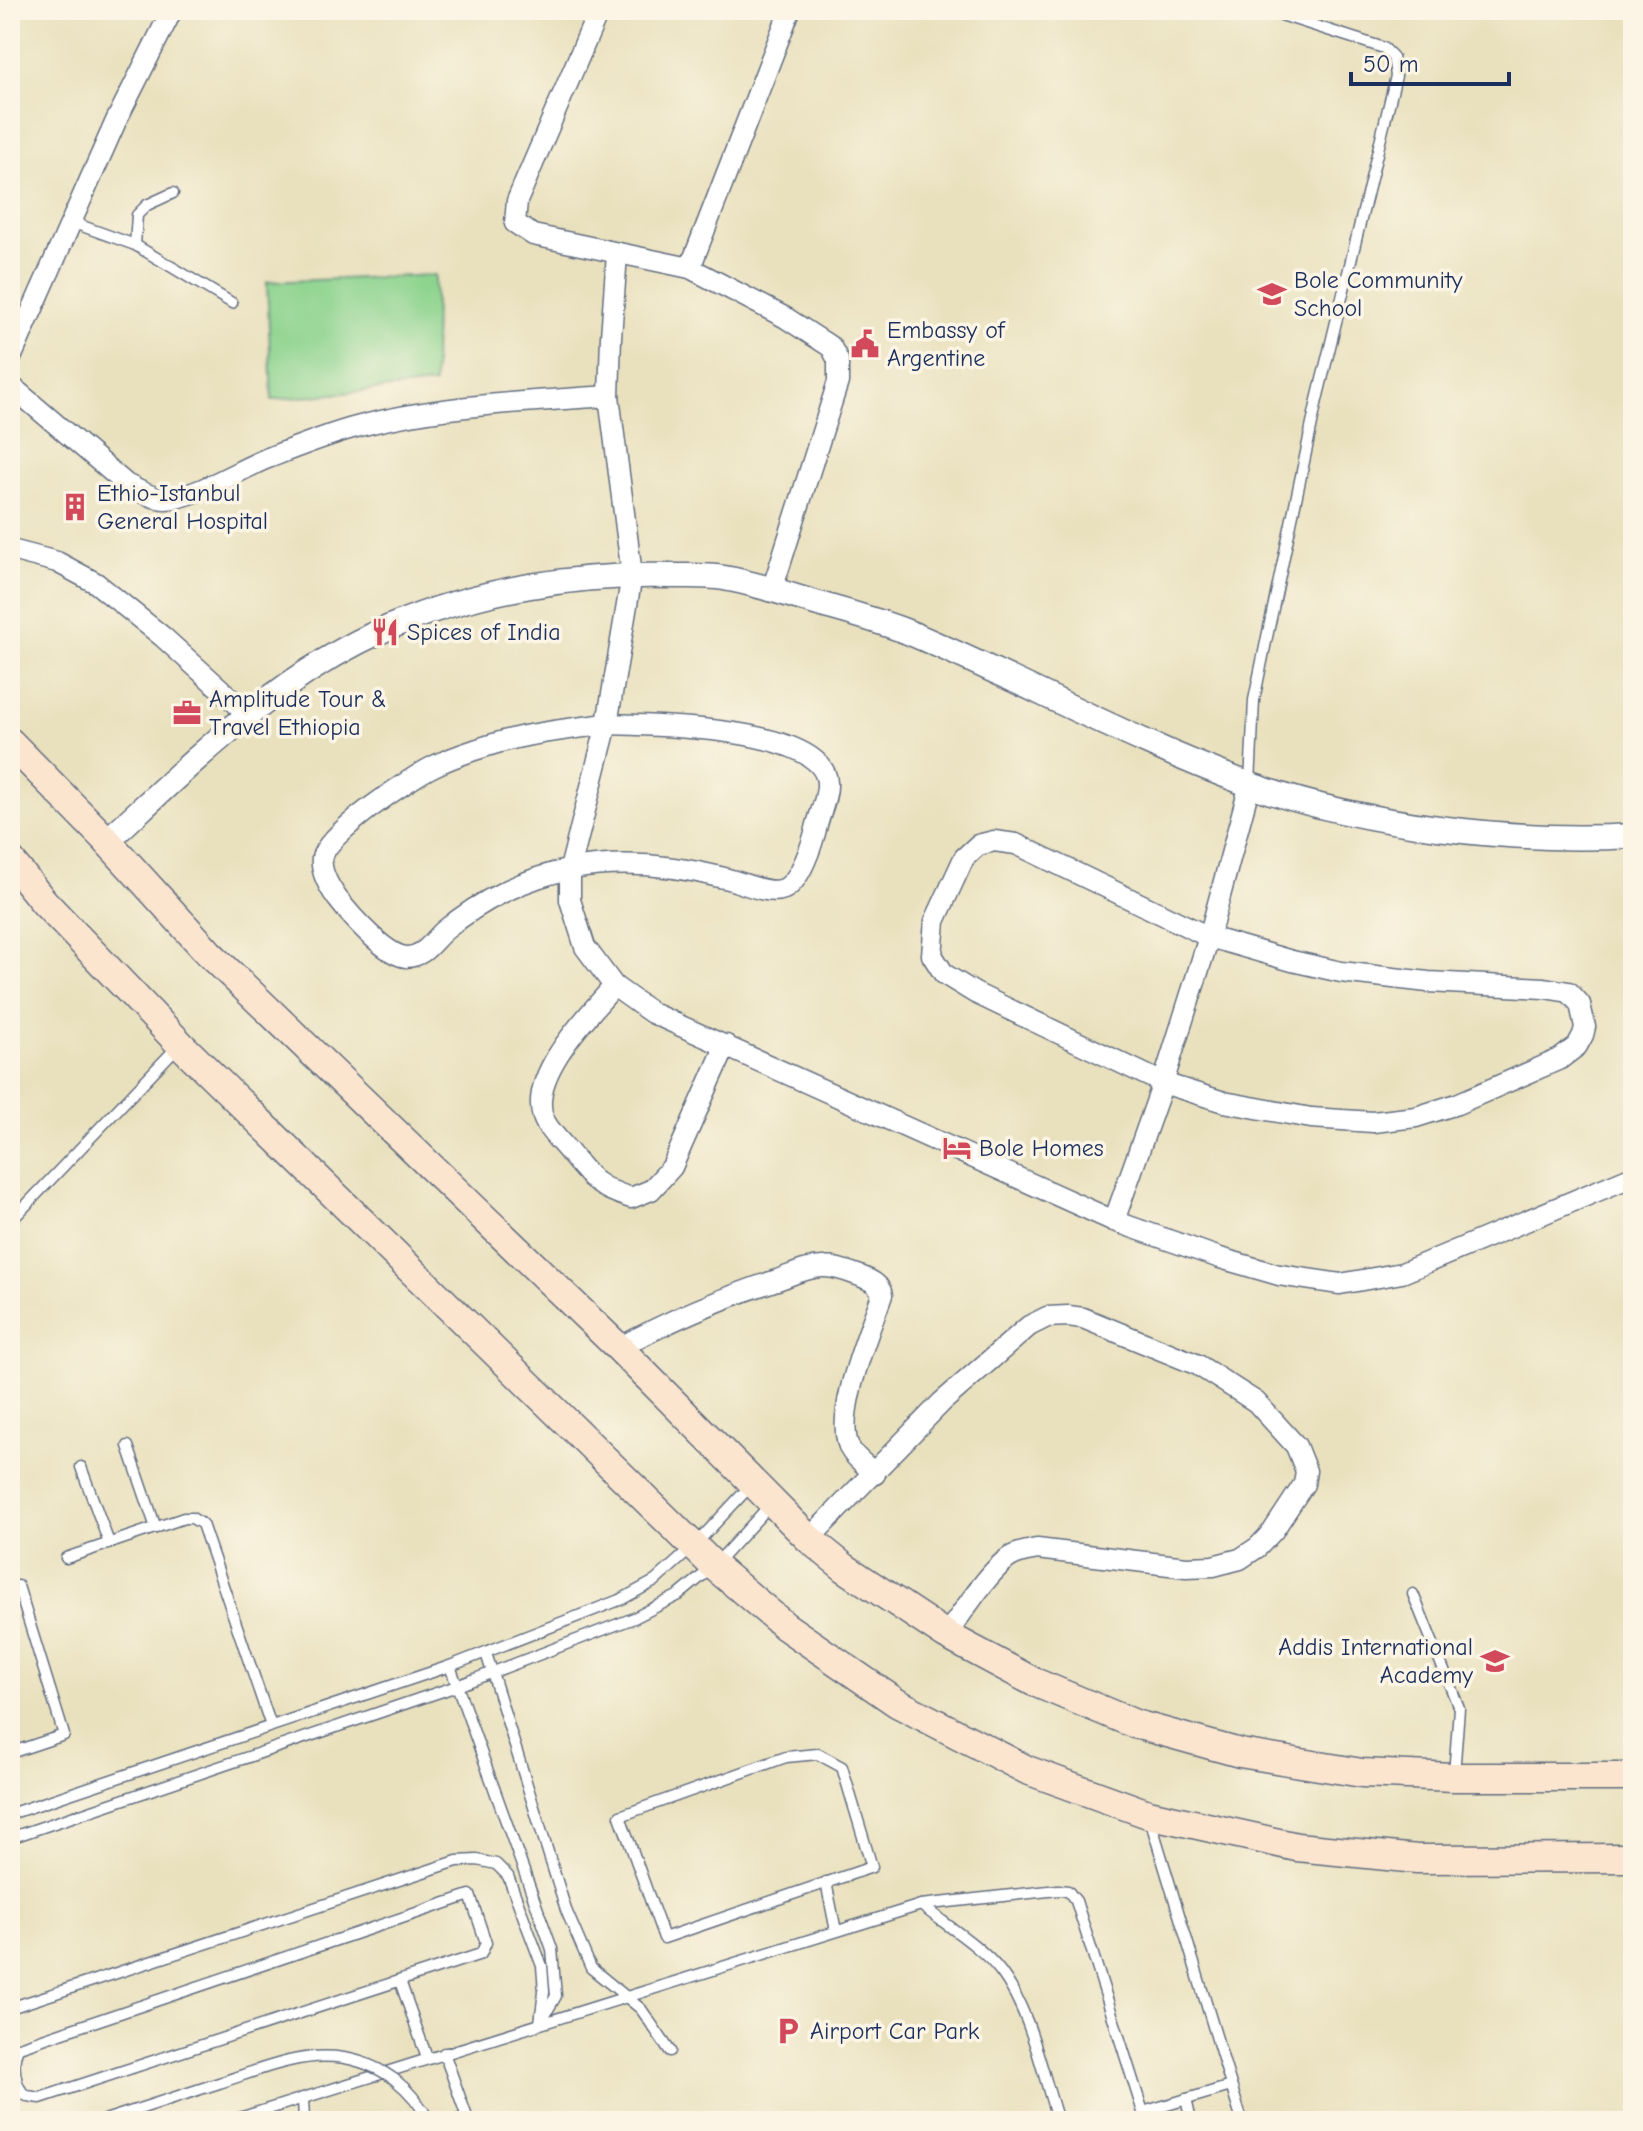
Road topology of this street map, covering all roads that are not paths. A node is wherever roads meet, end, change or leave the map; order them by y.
1 (172, 10) edge
2 (599, 10) edge
3 (790, 10) edge
4 (1266, 10) edge
5 (173, 193) dead end
6 (71, 222) junction
7 (135, 245) junction
8 (617, 254) junction
9 (690, 268) junction
10 (232, 303) dead end
11 (10, 360) edge
12 (10, 385) edge
13 (609, 396) junction
14 (15, 551) dead end
15 (632, 575) junction
16 (772, 590) junction
17 (249, 715) junction
18 (607, 724) junction
19 (10, 742) edge
20 (1250, 784) junction
21 (1633, 836) edge
22 (107, 841) junction
23 (10, 860) edge
24 (570, 869) junction
25 (1209, 937) junction
26 (614, 986) junction
27 (180, 1044) junction
28 (726, 1045) junction
29 (1163, 1083) junction
30 (1633, 1176) edge
31 (1114, 1221) junction
32 (10, 1222) edge
33 (619, 1348) junction
34 (128, 1446) dead end
35 (81, 1467) dead end
36 (875, 1474) junction
37 (763, 1492) junction
38 (156, 1528) junction
39 (809, 1539) junction
40 (109, 1543) junction
41 (704, 1556) junction
42 (66, 1558) dead end
43 (18, 1586) dead end
44 (1413, 1594) dead end
45 (946, 1635) junction
46 (486, 1653) junction
47 (450, 1666) junction
48 (492, 1673) junction
49 (457, 1686) junction
50 (271, 1726) junction
51 (10, 1753) edge
52 (1454, 1777) junction
53 (1633, 1777) edge
54 (10, 1814) edge
55 (1148, 1814) junction
56 (10, 1838) edge
57 (1633, 1858) edge
58 (826, 1882) junction
59 (921, 1905) junction
60 (836, 1931) junction
61 (400, 1981) junction
62 (624, 1996) junction
63 (10, 2008) edge
64 (540, 2023) junction
65 (670, 2051) dead end
66 (444, 2053) junction
67 (427, 2058) junction
68 (1231, 2086) junction
69 (303, 2098) junction
70 (1186, 2099) junction
71 (102, 2121) edge
72 (230, 2121) edge
73 (304, 2121) edge
74 (429, 2121) edge
75 (453, 2121) edge
76 (1058, 2121) edge
77 (1191, 2121) edge
78 (1242, 2121) edge

1 - 6 street
2 - 8 street
3 - 9 street
4 - 20 lane
5 - 7 lane
6 - 7 lane
6 - 11 street
7 - 10 lane
8 - 9 street
8 - 13 street
9 - 16 street
12 - 13 street
13 - 15 street
14 - 17 street
15 - 16 street
15 - 17 street
15 - 18 street
16 - 20 street
17 - 22 street
18 - 24 street
18 - 24 street
18 - 24 street
19 - 22 main road
20 - 21 street
20 - 25 street
22 - 33 main road
23 - 27 main road
24 - 26 street
25 - 29 street
25 - 29 street
25 - 29 street
26 - 28 street
26 - 28 street
27 - 32 lane
27 - 41 main road
28 - 31 street
29 - 31 street
30 - 31 street
33 - 36 street
33 - 37 main road
34 - 38 lane
35 - 40 lane
36 - 39 street
36 - 45 street
37 - 39 main road
37 - 41 lane
37 - 41 lane
38 - 40 lane
38 - 50 lane
39 - 45 main road
40 - 42 lane
41 - 46 lane
41 - 48 lane
41 - 55 main road
43 - 51 lane
44 - 52 lane
45 - 52 main road
46 - 47 lane
46 - 48 lane
47 - 49 lane
47 - 50 lane
48 - 49 lane
48 - 62 lane
49 - 56 lane
49 - 64 lane
50 - 54 lane
52 - 53 main road
55 - 57 main road
55 - 68 lane
58 - 58 lane
58 - 60 lane
59 - 60 lane
59 - 70 lane
59 - 76 lane
60 - 62 lane
61 - 61 lane
61 - 67 lane
62 - 64 lane
62 - 65 lane
63 - 64 lane
64 - 66 lane
66 - 67 lane
66 - 75 lane
67 - 69 lane
68 - 70 lane
68 - 78 lane
69 - 72 lane
69 - 73 lane
70 - 77 lane
71 - 74 lane, bridge

